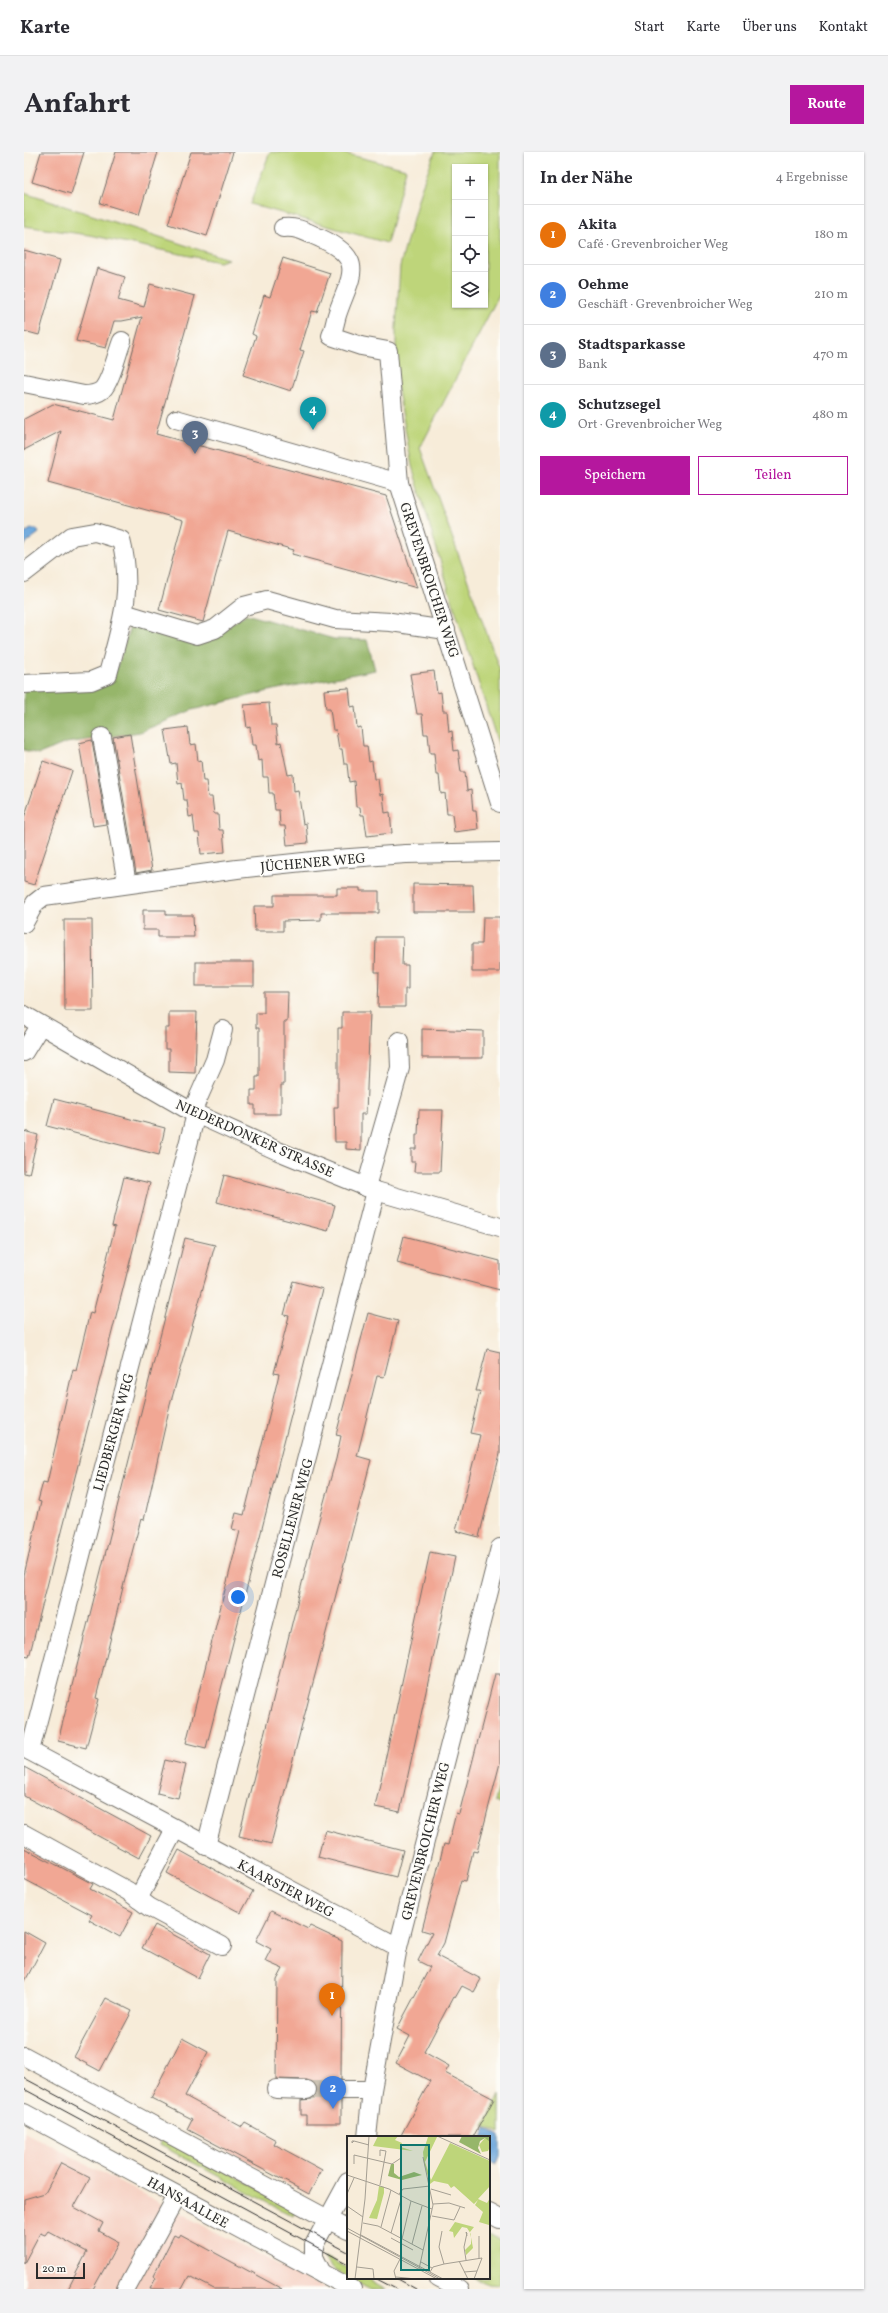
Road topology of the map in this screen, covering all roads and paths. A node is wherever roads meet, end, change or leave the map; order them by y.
1 (283, 228) dead end
2 (122, 341) dead end
3 (24, 375) edge
4 (176, 419) dead end
5 (400, 482) junction
6 (24, 573) edge
7 (124, 613) junction
8 (446, 630) junction
9 (24, 684) edge
10 (102, 737) dead end
11 (500, 804) edge
12 (500, 852) edge
13 (127, 884) junction
14 (29, 901) edge
15 (24, 923) edge
16 (24, 1015) edge
17 (40, 1026) junction
18 (223, 1030) dead end
19 (400, 1040) dead end
20 (24, 1052) edge
21 (194, 1113) junction
22 (371, 1189) junction
23 (500, 1227) edge
24 (500, 1548) edge
25 (497, 1570) edge
26 (27, 1749) edge
27 (175, 1829) junction
28 (24, 1834) edge
29 (206, 1846) junction
30 (138, 1899) junction
31 (222, 1946) dead end
32 (398, 1947) junction
33 (24, 2056) edge
34 (276, 2089) dead end
35 (307, 2090) tunnel mouth
36 (341, 2090) tunnel mouth
37 (372, 2090) junction
38 (24, 2113) edge
39 (367, 2136) edge
40 (347, 2184) edge
41 (177, 2196) junction
42 (490, 2214) edge
43 (328, 2219) junction
44 (500, 2219) edge
45 (347, 2229) edge
46 (322, 2273) junction
47 (440, 2279) edge
48 (126, 2289) edge
49 (352, 2289) edge
50 (459, 2289) edge

1 - 5 street, GREVENBROICHER WEG
2 - 3 street
4 - 5 street
5 - 8 street, GREVENBROICHER WEG
6 - 7 street
7 - 8 street
7 - 9 street
8 - 11 street, GREVENBROICHER WEG
10 - 13 street
12 - 13 street, JÜCHENER WEG
13 - 14 street, JÜCHENER WEG
14 - 15 street, JÜCHENER WEG
16 - 17 street, NIEDERDONKER STRASSE
17 - 20 street
17 - 21 street, NIEDERDONKER STRASSE
18 - 21 street, LIEDBERGER WEG
19 - 22 street, ROSELLENER WEG
21 - 22 street, NIEDERDONKER STRASSE
21 - 26 street, LIEDBERGER WEG
22 - 23 street, NIEDERDONKER STRASSE
22 - 29 street, ROSELLENER WEG
24 - 25 street, GREVENBROICHER WEG
25 - 32 street, GREVENBROICHER WEG
26 - 27 street, KAARSTER WEG
27 - 29 street, KAARSTER WEG
27 - 30 street
28 - 30 street
29 - 32 street, KAARSTER WEG
30 - 31 street
32 - 37 street, GREVENBROICHER WEG
33 - 43 street
34 - 35 street
36 - 37 street
37 - 39 street, GREVENBROICHER WEG
38 - 41 street, HANSAALLEE
40 - 43 street
41 - 46 street, HANSAALLEE
41 - 48 street
42 - 44 street
43 - 45 street
43 - 46 street
46 - 49 street, HANSAALLEE
47 - 50 street

